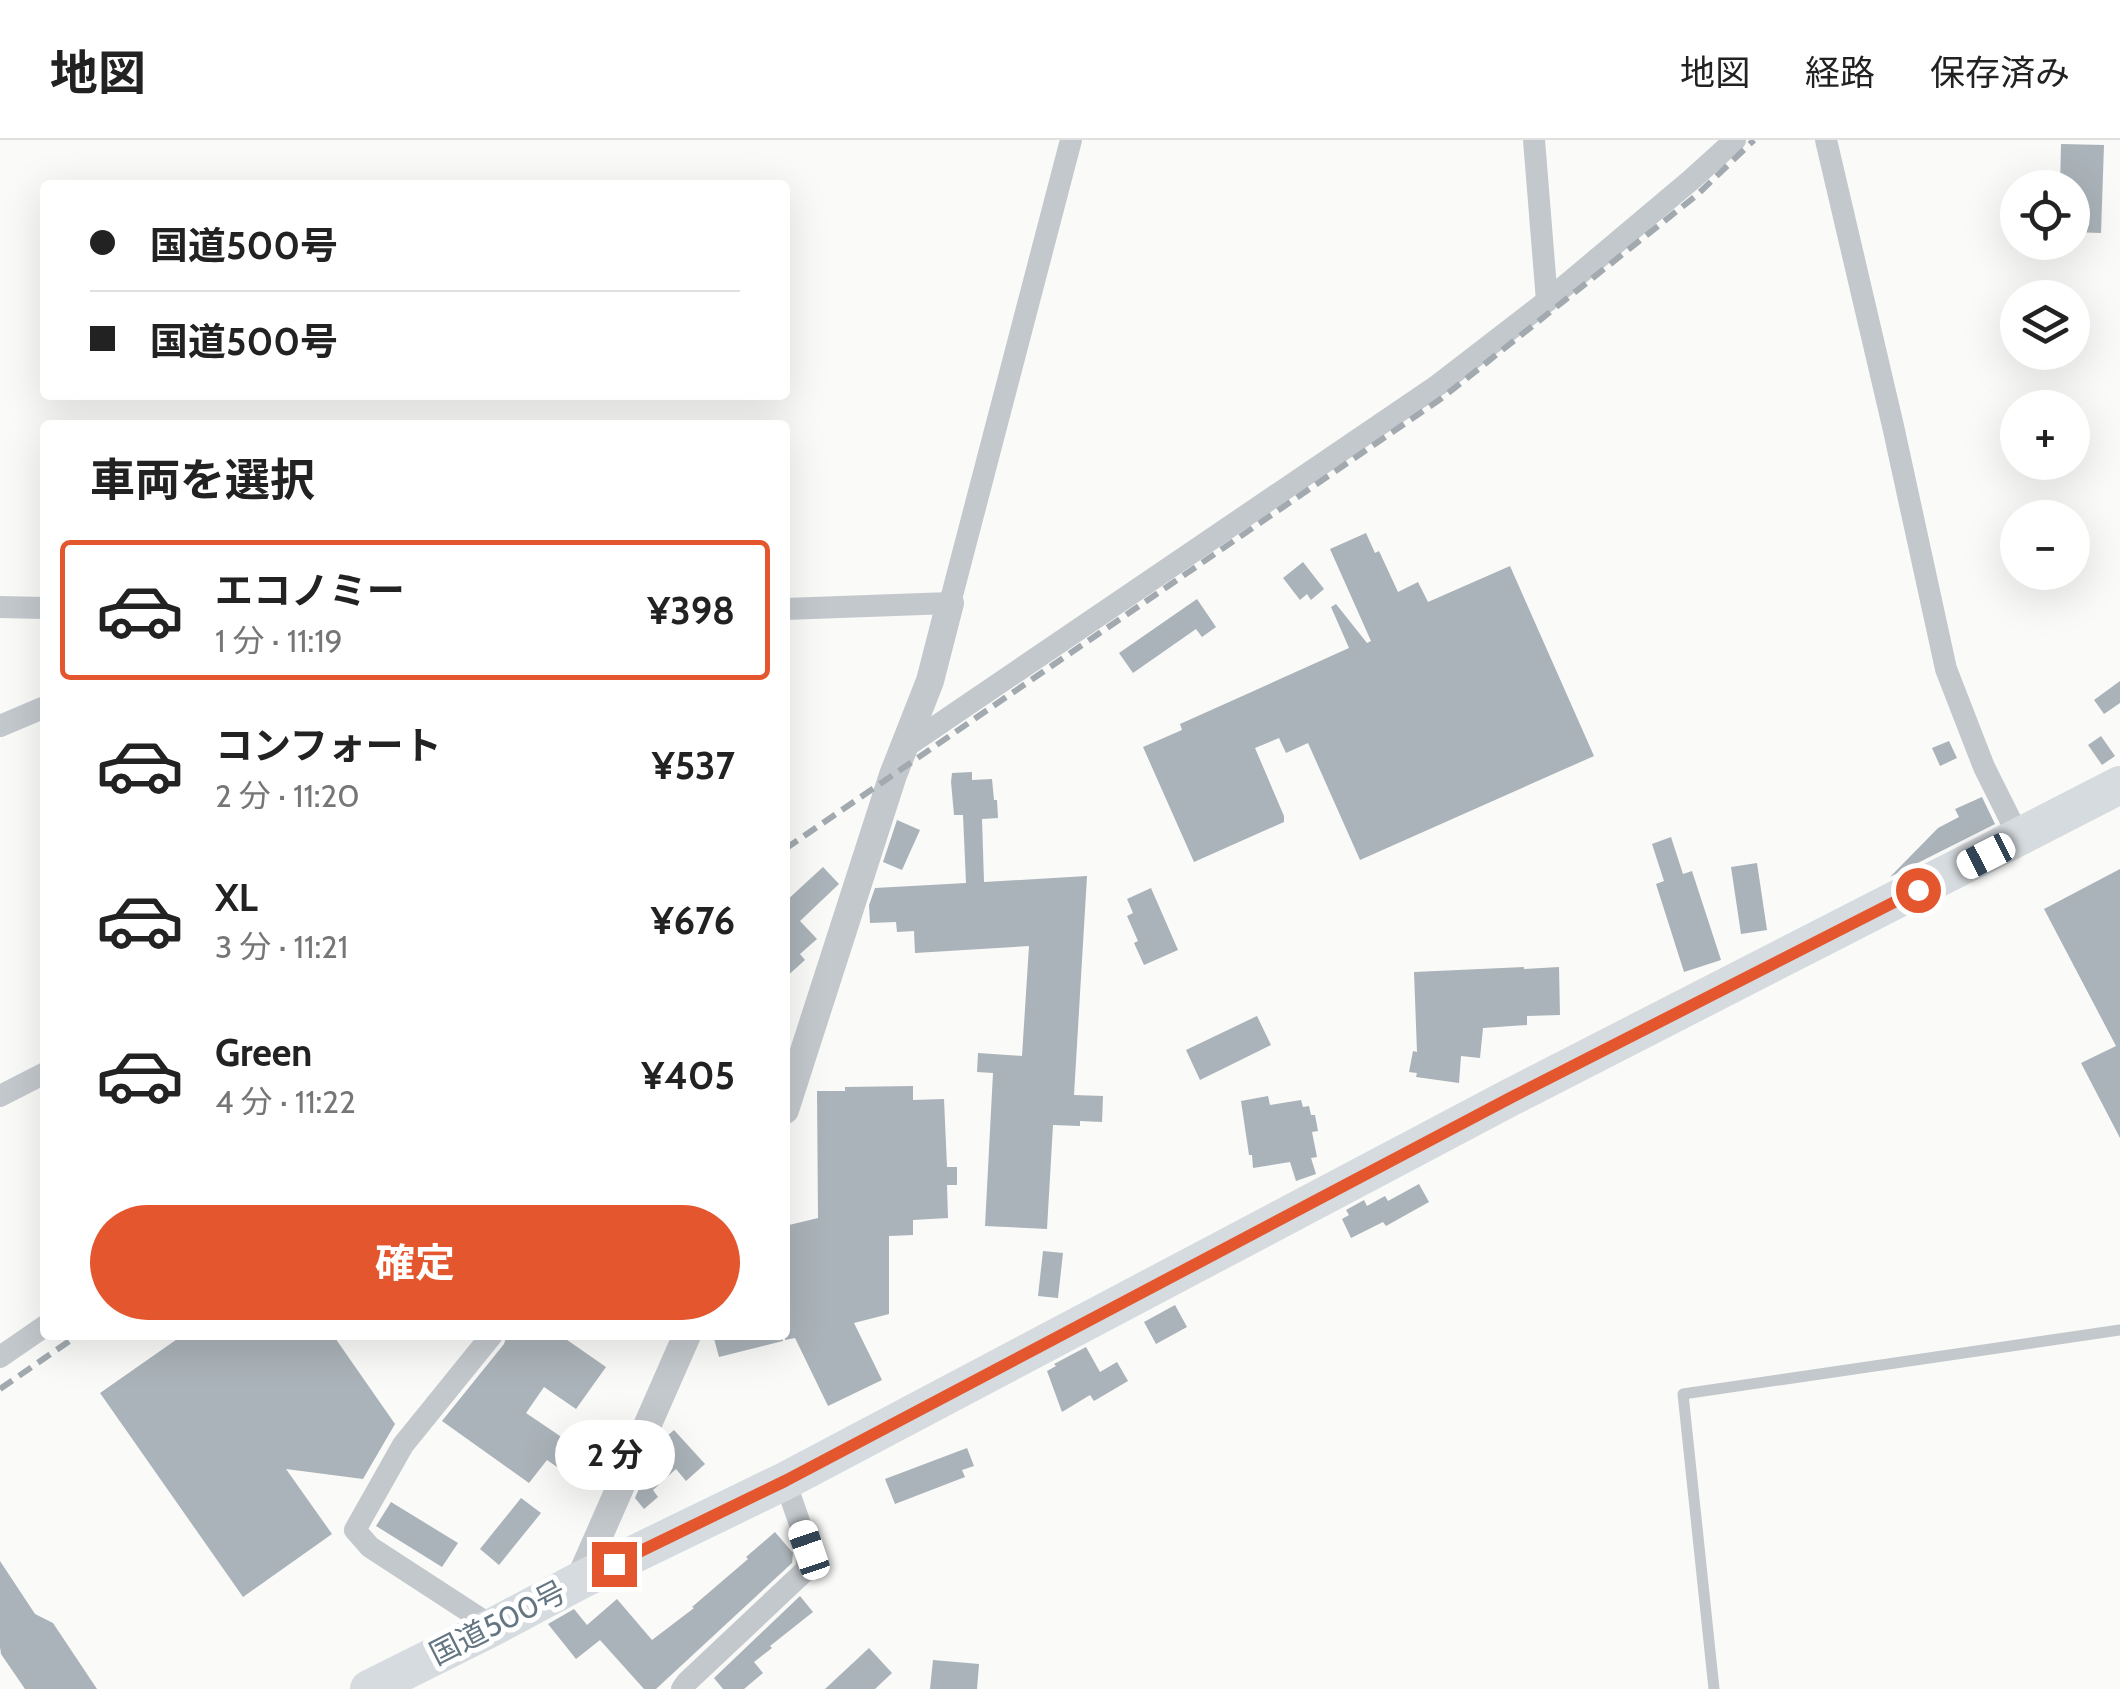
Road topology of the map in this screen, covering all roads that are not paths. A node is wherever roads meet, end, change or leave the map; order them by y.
1 (1070, 140) edge
2 (1534, 140) edge
3 (1734, 140) edge
4 (1826, 140) edge
5 (1547, 301) junction
6 (950, 604) junction
7 (0, 607) edge
8 (40, 608) edge
9 (790, 608) edge
10 (40, 709) edge
11 (0, 726) edge
12 (904, 748) junction
13 (2120, 786) edge
14 (2020, 839) junction
15 (40, 1076) edge
16 (790, 1094) edge
17 (0, 1096) edge
18 (40, 1329) edge
19 (2120, 1330) edge
20 (488, 1340) edge
21 (685, 1340) edge
22 (0, 1356) edge
23 (785, 1481) junction
24 (579, 1581) junction
25 (494, 1627) junction
26 (368, 1689) edge
27 (682, 1689) edge
28 (1714, 1689) edge

1 - 6 street
2 - 5 street
3 - 5 street
4 - 14 street
5 - 12 street
6 - 9 street
6 - 12 street
7 - 8 street
10 - 11 street
12 - 16 street
13 - 14 highway, 国道500号
14 - 23 highway, 国道500号
15 - 17 street
18 - 22 street
19 - 28 lane
20 - 25 street
21 - 24 street
23 - 24 highway, 国道500号
23 - 27 street
24 - 25 highway, 国道500号
25 - 26 highway, 国道500号

